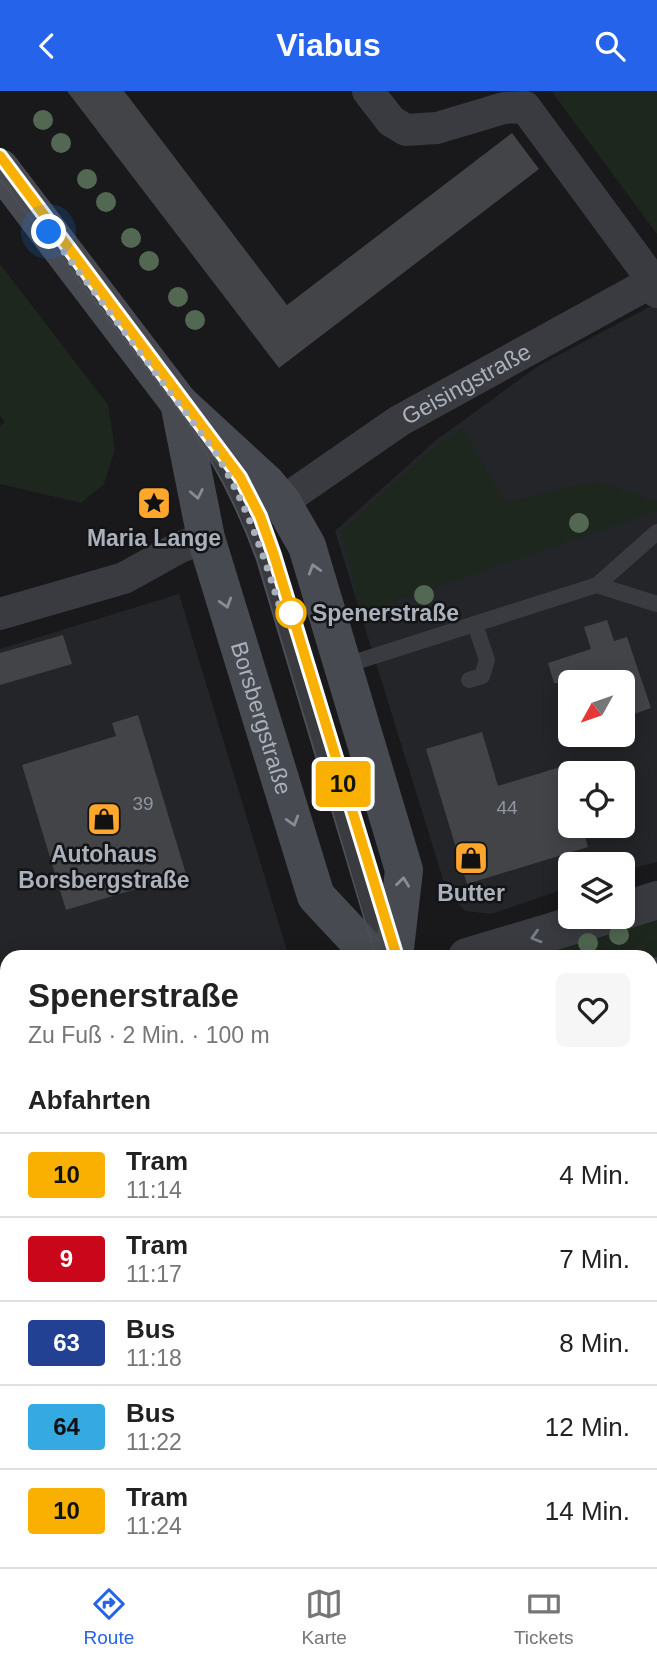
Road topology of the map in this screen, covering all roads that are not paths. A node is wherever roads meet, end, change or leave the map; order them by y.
1 (368, 91) edge
2 (0, 168) edge
3 (656, 284) edge
4 (179, 403) junction
5 (282, 502) junction
6 (657, 532) edge
7 (206, 538) junction
8 (597, 585) junction
9 (657, 604) edge
10 (0, 614) edge
11 (475, 624) junction
12 (343, 666) junction
13 (469, 680) dead end
14 (657, 900) edge
15 (635, 907) edge
16 (561, 929) edge
17 (366, 950) edge
18 (384, 950) edge
19 (395, 950) edge
20 (490, 950) edge

1 - 3 street
2 - 4 main road
3 - 5 street, Geisingstraße
4 - 5 main road
4 -> 7 main road, Borsbergstraße
4 - 18 lane
12 -> 5 main road
6 - 8 lane
7 - 10 street
7 -> 17 main road, Borsbergstraße
8 - 9 lane
8 - 11 lane
11 - 12 lane
11 - 13 lane
19 -> 12 main road
14 - 15 street
16 -> 20 street

